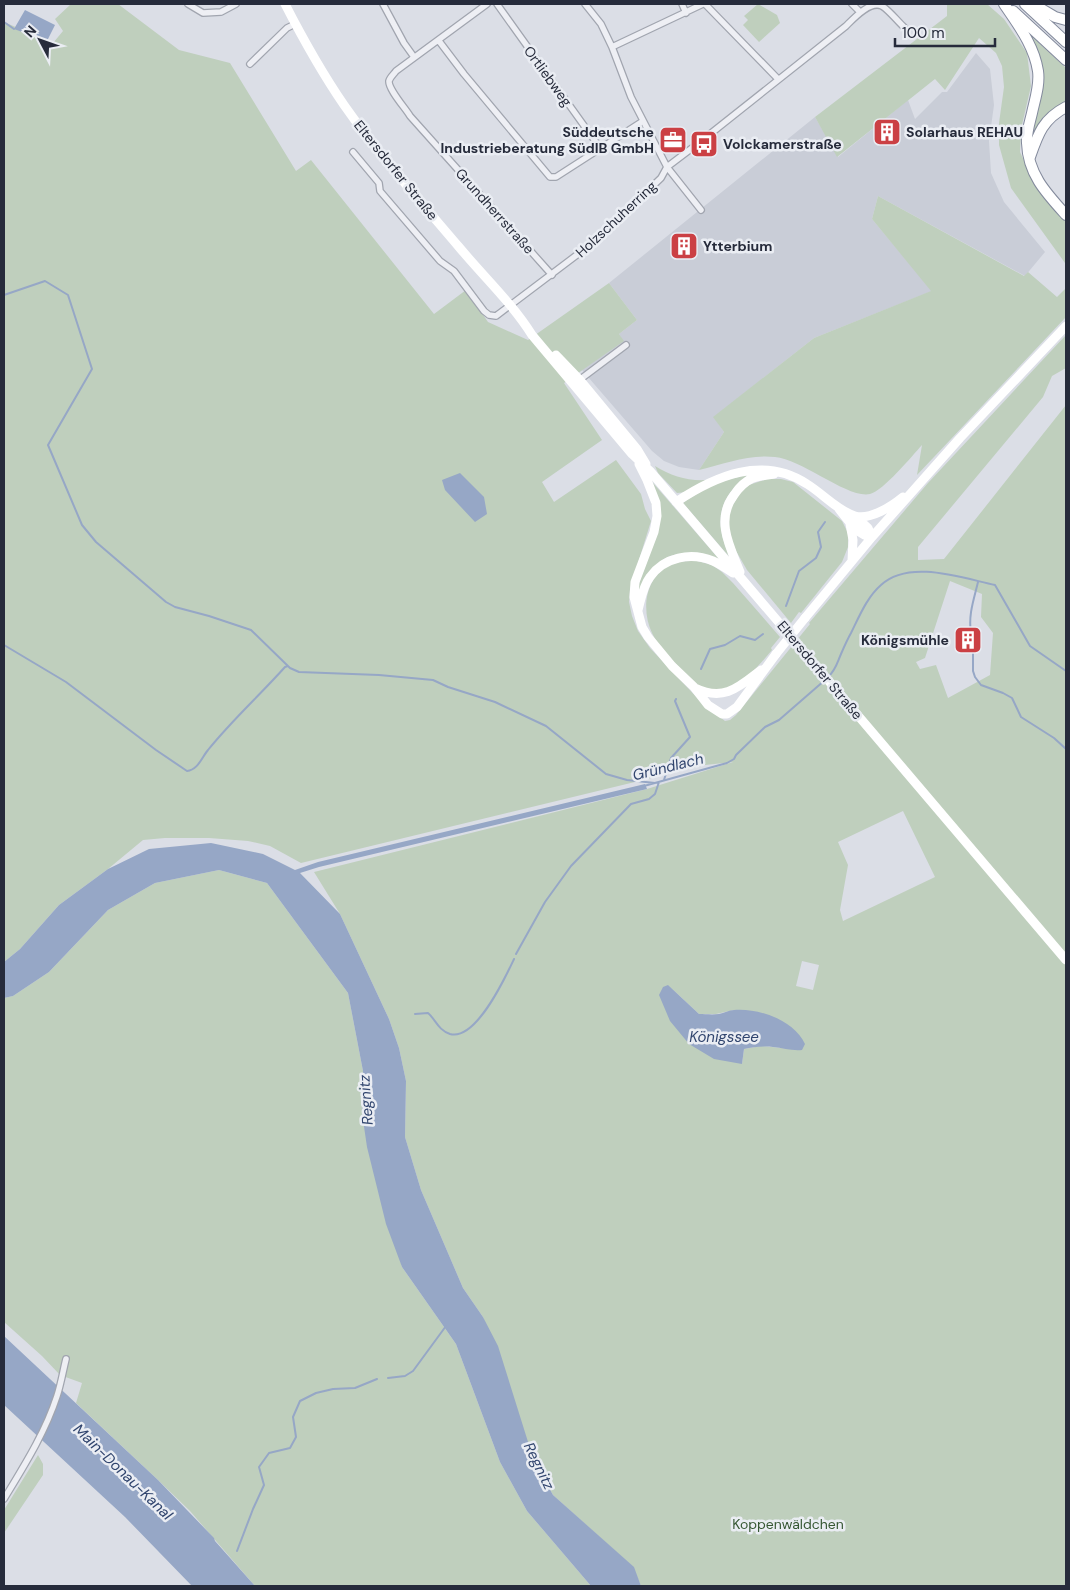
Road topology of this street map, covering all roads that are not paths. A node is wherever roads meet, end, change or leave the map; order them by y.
1 (188, 4) edge
2 (236, 4) edge
3 (285, 4) edge
4 (382, 4) edge
5 (487, 4) edge
6 (497, 4) edge
7 (585, 4) edge
8 (682, 4) edge
9 (704, 4) edge
10 (852, 4) edge
11 (1005, 4) edge
12 (1025, 4) edge
13 (1033, 4) edge
14 (860, 12) junction
15 (686, 13) junction
16 (1066, 20) edge
17 (296, 24) junction
18 (905, 28) dead end
19 (438, 41) junction
20 (1066, 42) edge
21 (612, 47) junction
22 (414, 57) junction
23 (1066, 60) edge
24 (250, 64) dead end
25 (778, 79) junction
26 (1066, 108) edge
27 (643, 121) junction
28 (600, 148) junction
29 (353, 152) dead end
30 (1030, 161) junction
31 (667, 167) junction
32 (701, 210) dead end
33 (1066, 215) edge
34 (552, 275) junction
35 (510, 306) junction
36 (1066, 326) edge
37 (626, 345) dead end
38 (577, 382) junction
39 (637, 459) junction
40 (650, 471) junction
41 (779, 472) junction
42 (917, 486) junction
43 (676, 502) junction
44 (852, 519) junction
45 (872, 537) junction
46 (852, 561) junction
47 (744, 581) junction
48 (638, 610) junction
49 (768, 665) junction
50 (694, 687) junction
51 (1066, 960) edge
52 (66, 1358) dead end
53 (4, 1500) edge

1 - 2 street
3 - 17 main road, Eltersdorfer Straße
4 - 22 street
5 - 19 street
6 - 28 street, Ortliebweg
7 - 21 street
8 - 15 street
9 - 15 street
9 - 25 street
10 - 14 street
11 - 23 highway
11 - 30 highway
12 - 20 highway
13 - 16 highway
14 - 18 street
14 - 25 street
15 - 21 street
17 - 24 street
17 - 35 main road, Eltersdorfer Straße
19 - 22 street
19 - 28 street
21 - 27 street
22 - 34 street, Grundherrstraße
25 - 31 street
26 - 30 highway
27 - 28 street
27 - 31 street
29 - 35 street, Holzschuherring
30 - 33 highway
31 - 32 street
31 - 34 street, Holzschuherring
34 - 35 street, Holzschuherring
35 - 38 main road, Eltersdorfer Straße
36 - 42 main road
37 - 38 street
38 - 39 main road, Eltersdorfer Straße
38 - 40 main road, Eltersdorfer Straße
39 - 40 main road, Eltersdorfer Straße
39 - 48 main road
40 - 43 main road, Eltersdorfer Straße
41 - 43 main road
41 - 44 main road
41 - 47 main road
42 - 44 main road
42 - 45 main road
43 - 47 main road, Eltersdorfer Straße
44 - 45 main road
44 - 46 main road
45 - 46 main road
46 - 49 main road, bridge
47 - 48 main road
47 - 51 main road, Eltersdorfer Straße
48 - 50 main road
49 - 50 main road
49 - 50 main road
52 - 53 street

